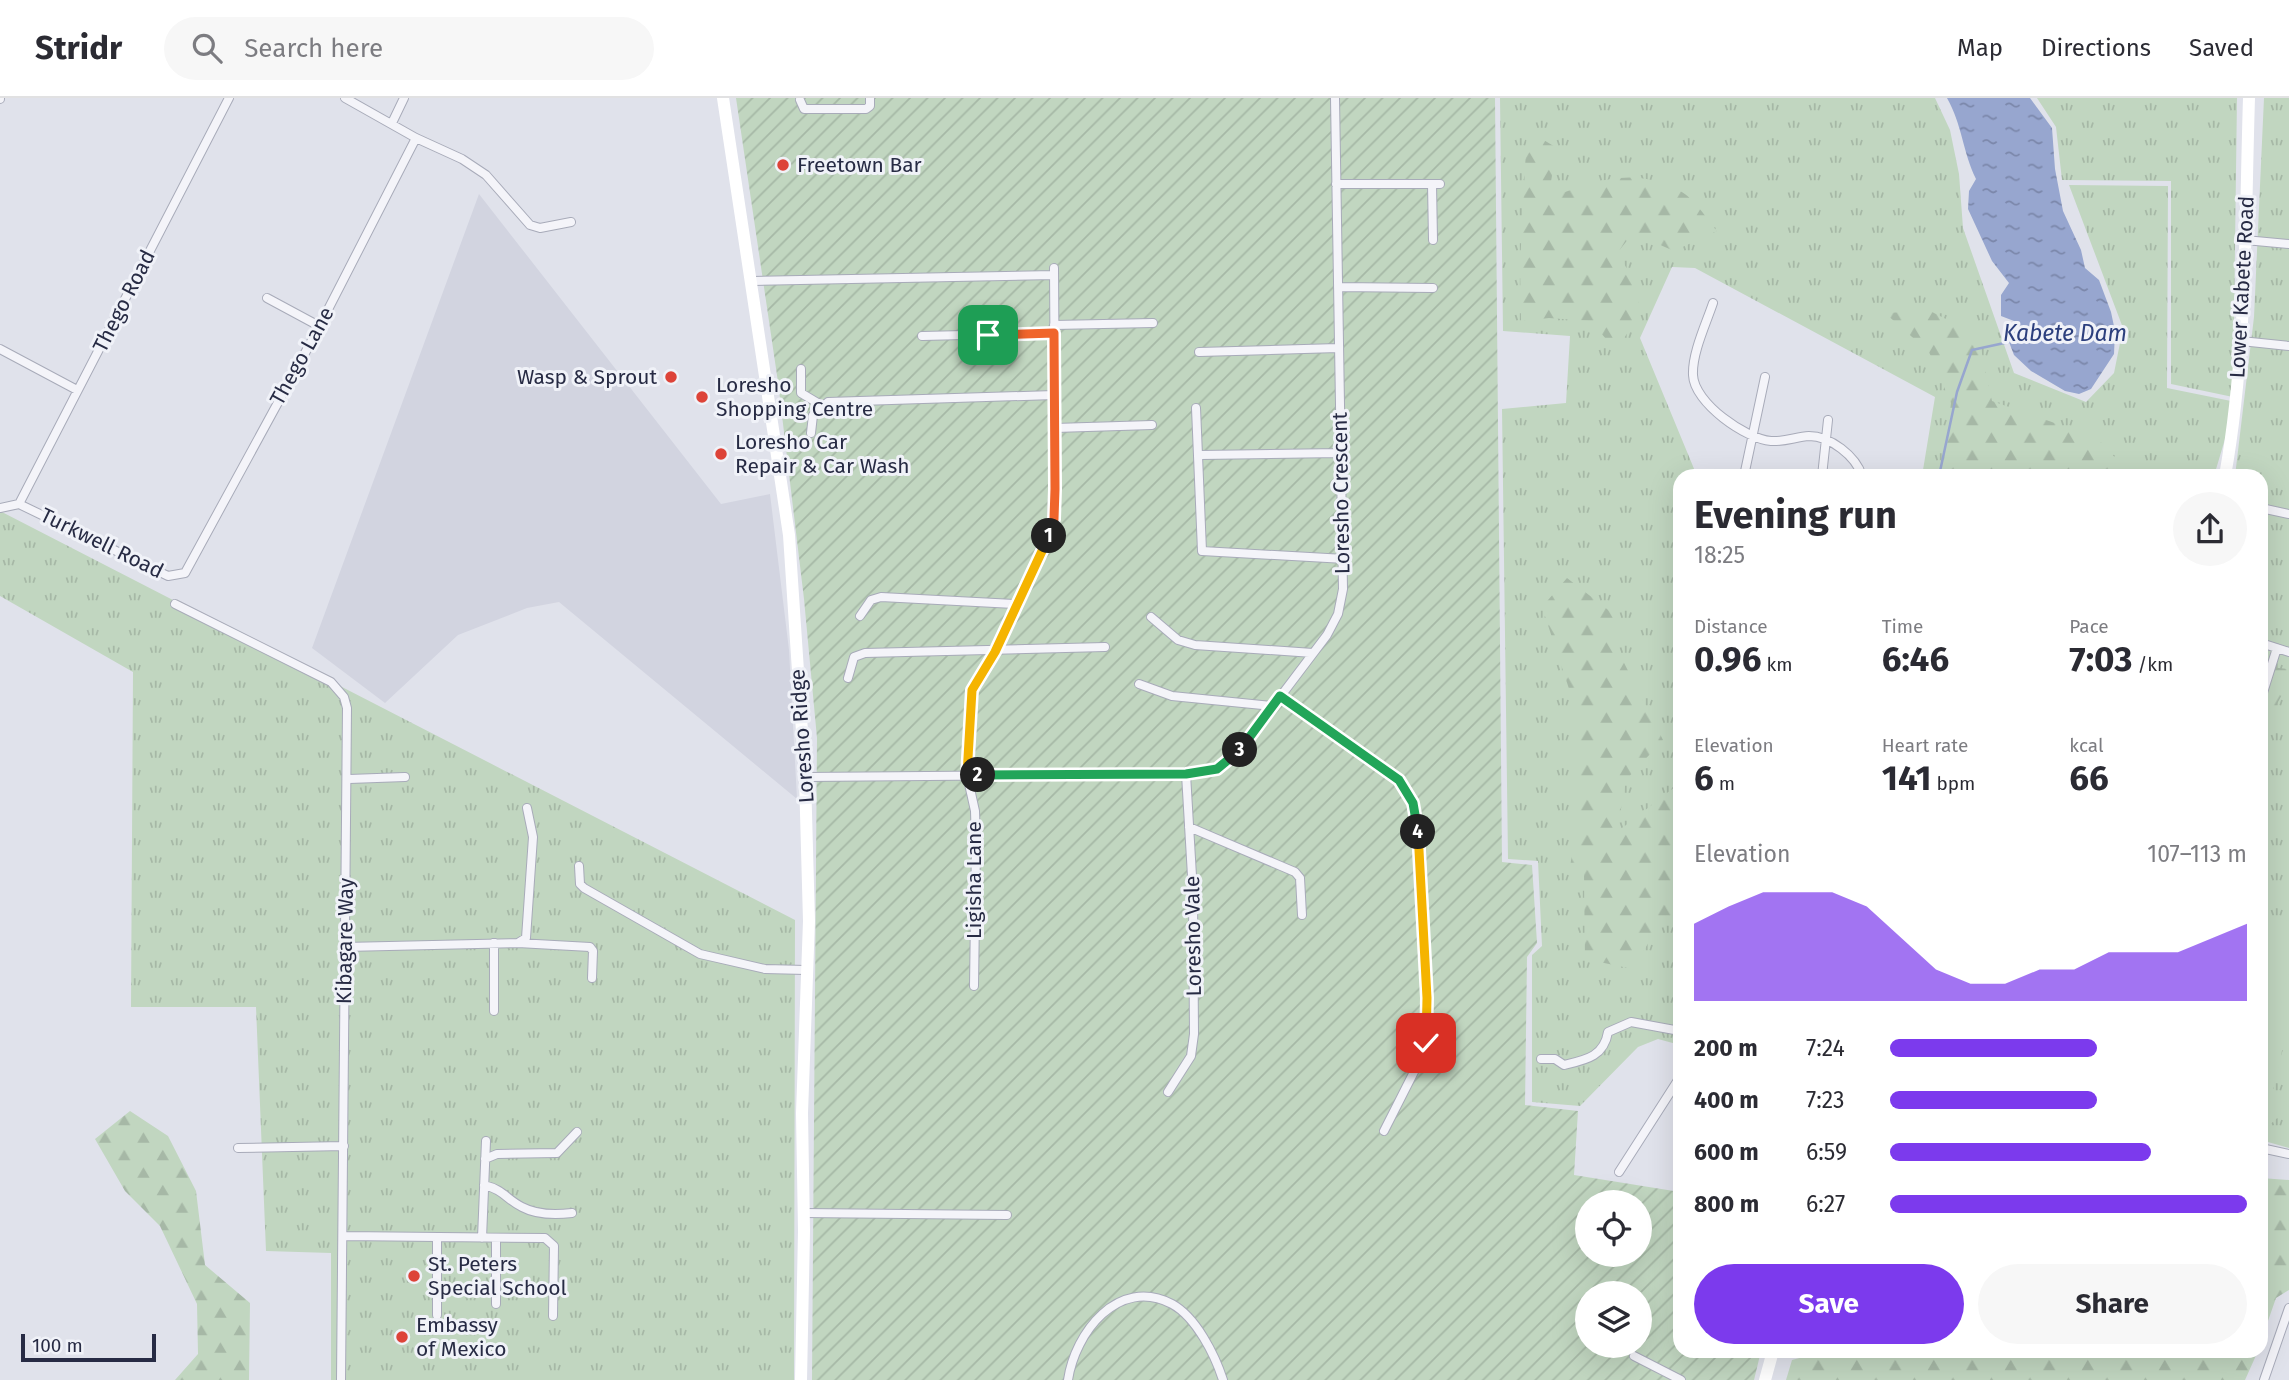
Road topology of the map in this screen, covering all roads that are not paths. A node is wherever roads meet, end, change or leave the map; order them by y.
1 (229, 98) edge
2 (345, 98) edge
3 (404, 98) edge
4 (723, 98) edge
5 (1335, 98) edge
6 (2249, 98) edge
7 (800, 100) dead end
8 (870, 102) edge
9 (392, 123) junction
10 (416, 138) junction
11 (1336, 184) junction
12 (570, 222) dead end
13 (1433, 240) dead end
14 (2245, 240) junction
15 (2289, 244) edge
16 (752, 281) junction
17 (1338, 286) junction
18 (1433, 288) dead end
19 (267, 298) dead end
20 (1713, 303) dead end
21 (1153, 323) dead end
22 (319, 326) junction
23 (1054, 329) junction
24 (922, 336) dead end
25 (2241, 341) junction
26 (2289, 346) edge
27 (1338, 348) junction
28 (0, 349) edge
29 (1199, 352) dead end
30 (801, 369) dead end
31 (1765, 377) dead end
32 (77, 390) junction
33 (1054, 395) junction
34 (821, 405) junction
35 (1196, 408) dead end
36 (1828, 420) dead end
37 (1152, 425) dead end
38 (1055, 428) junction
39 (811, 433) dead end
40 (1755, 436) junction
41 (1827, 443) junction
42 (1340, 453) junction
43 (1200, 455) junction
44 (1746, 469) edge
45 (1823, 469) edge
46 (1860, 469) edge
47 (2226, 469) edge
48 (19, 504) junction
49 (0, 508) edge
50 (2268, 510) edge
51 (2289, 514) edge
52 (1345, 559) junction
53 (185, 573) joint
54 (175, 604) dead end
55 (1014, 604) junction
56 (860, 616) dead end
57 (1151, 617) dead end
58 (2268, 645) edge
59 (1105, 648) dead end
60 (2277, 648) junction
61 (995, 652) junction
62 (2289, 652) edge
63 (1313, 653) junction
64 (2268, 677) edge
65 (848, 678) dead end
66 (1139, 684) dead end
67 (1280, 696) junction
68 (1273, 706) junction
69 (1186, 774) junction
70 (967, 775) junction
71 (805, 777) junction
72 (405, 778) dead end
73 (349, 779) junction
74 (527, 808) dead end
75 (1189, 827) junction
76 (579, 866) dead end
77 (1302, 915) dead end
78 (494, 943) junction
79 (518, 943) junction
80 (345, 947) junction
81 (806, 970) junction
82 (592, 978) dead end
83 (974, 986) dead end
84 (494, 1011) dead end
85 (1673, 1030) edge
86 (1541, 1059) dead end
87 (1673, 1088) edge
88 (1168, 1093) dead end
89 (1384, 1131) dead end
90 (577, 1132) dead end
91 (486, 1141) dead end
92 (344, 1146) junction
93 (238, 1149) dead end
94 (2268, 1150) edge
95 (2289, 1154) edge
96 (485, 1159) junction
97 (1619, 1172) dead end
98 (484, 1185) junction
99 (572, 1213) dead end
100 (803, 1213) junction
101 (1007, 1215) dead end
102 (344, 1236) junction
103 (437, 1238) junction
104 (482, 1238) junction
105 (496, 1238) junction
106 (496, 1304) dead end
107 (2289, 1308) edge
108 (437, 1315) dead end
109 (553, 1316) dead end
110 (1638, 1358) edge
111 (1771, 1358) edge
112 (341, 1380) edge
113 (801, 1380) edge
114 (1068, 1380) edge
115 (1223, 1380) edge
116 (1681, 1380) edge
117 (1765, 1380) edge
118 (2264, 1380) edge

1 - 32 street, Thego Road
2 - 9 street
3 - 9 street
4 - 16 main road, Loresho Ridge
5 - 11 street, Loresho Crescent
6 - 14 main road, Lower Kabete Road
7 - 8 street
9 - 10 street
10 - 12 street
10 - 22 street, Thego Lane
11 - 13 street
11 - 17 street, Loresho Crescent
14 - 15 street
14 - 25 main road, Lower Kabete Road
16 - 23 street, Ligisha Lane
16 - 71 main road, Loresho Ridge
17 - 18 street
17 - 27 street, Loresho Crescent
19 - 22 street
20 - 40 street
21 - 23 street
22 - 53 street, Thego Lane
23 - 24 street
23 - 33 street, Ligisha Lane
25 - 26 street
25 - 47 main road, Lower Kabete Road
27 - 29 street
27 - 42 street, Loresho Crescent
28 - 32 street
30 - 34 street
31 - 40 street
32 - 48 street, Thego Road
33 - 34 street
33 - 38 street, Ligisha Lane
34 - 39 street
35 - 43 street
36 - 41 street
37 - 38 street
38 - 55 street, Ligisha Lane
40 - 41 street
40 - 44 street
41 - 45 street
41 - 46 street
42 - 43 street
42 - 52 street, Loresho Crescent
43 - 52 street
48 - 49 street
48 - 53 street, Turkwell Road
50 - 51 street
52 - 63 street, Loresho Crescent
54 - 73 street, Kibagare Way
55 - 56 street
55 - 61 street, Ligisha Lane
57 - 63 street
58 - 60 street
59 - 61 street
60 - 62 street
60 - 64 street
61 - 65 street
61 - 70 street, Ligisha Lane
63 - 67 street, Loresho Crescent
66 - 68 street
67 - 68 street, Loresho Crescent
67 - 89 street
68 - 69 street, Loresho Crescent
69 - 70 street, Loresho Crescent
69 - 75 street, Loresho Vale
70 - 71 street, Loresho Crescent
70 - 83 street, Ligisha Lane
71 - 81 main road, Loresho Ridge
72 - 73 street
73 - 80 street, Kibagare Way
74 - 79 street
75 - 77 street
75 - 88 street, Loresho Vale
76 - 81 street
78 - 79 street
78 - 80 street
78 - 84 street
79 - 82 street
80 - 92 street, Kibagare Way
81 - 100 main road, Loresho Ridge
85 - 86 street
87 - 97 street
90 - 96 street
91 - 96 street
92 - 93 street
92 - 102 street, Kibagare Way
94 - 95 street
96 - 98 street
98 - 99 street
98 - 104 street
100 - 101 street
100 - 113 main road, Loresho Ridge
102 - 103 street
102 - 112 street, Kibagare Way
103 - 104 street
103 - 108 street
104 - 105 street
105 - 106 street
105 - 109 street
107 - 118 street
110 - 116 street
111 - 117 main road
114 - 115 street

